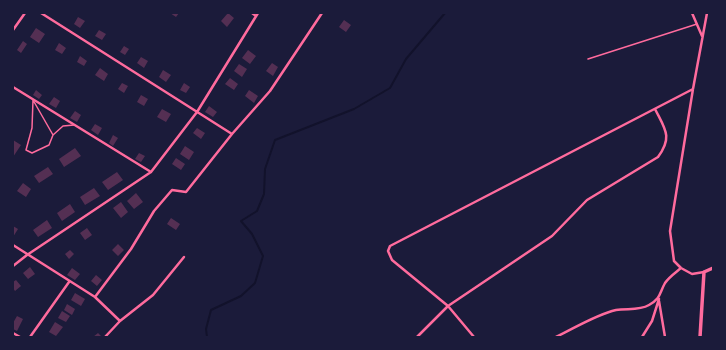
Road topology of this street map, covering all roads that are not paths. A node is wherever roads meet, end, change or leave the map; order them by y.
1 (25, 13) edge
2 (41, 13) edge
3 (252, 13) edge
4 (322, 13) edge
5 (692, 13) edge
6 (707, 13) edge
7 (257, 14) edge
8 (697, 24) junction
9 (13, 30) edge
10 (703, 36) junction
11 (588, 59) dead end
12 (13, 88) edge
13 (693, 89) junction
14 (33, 100) junction
15 (655, 109) junction
16 (197, 112) junction
17 (74, 125) junction
18 (232, 134) junction
19 (53, 135) junction
20 (151, 172) junction
21 (13, 245) edge
22 (27, 255) junction
23 (184, 257) dead end
24 (13, 266) edge
25 (681, 268) junction
26 (713, 268) edge
27 (704, 272) junction
28 (69, 282) junction
29 (95, 296) junction
30 (659, 298) junction
31 (448, 306) junction
32 (120, 321) junction
33 (13, 333) edge
34 (20, 337) edge
35 (30, 337) edge
36 (105, 337) edge
37 (418, 337) edge
38 (474, 337) edge
39 (556, 337) edge
40 (642, 337) edge
41 (665, 337) edge
42 (700, 337) edge

1 - 9 street
2 - 16 street
3 - 7 street
4 - 18 street
5 - 8 street
6 - 10 street
7 - 16 street
8 - 10 street
8 - 11 lane
10 - 13 street
12 - 14 street
13 - 15 street
13 - 25 street
14 - 17 street
14 - 19 lane
14 - 19 lane
15 - 31 street
15 - 31 street
16 - 18 street
16 - 20 street
17 - 19 lane
17 - 20 street
18 - 29 street
20 - 22 street
21 - 22 street
22 - 24 street
22 - 28 street
23 - 32 street
25 - 27 street
25 - 30 street
26 - 27 main road
27 - 42 main road
28 - 29 street
28 - 35 street
29 - 32 street
30 - 39 street
30 - 40 street
30 - 41 street
31 - 37 street
31 - 38 street
32 - 36 street
33 - 34 street

